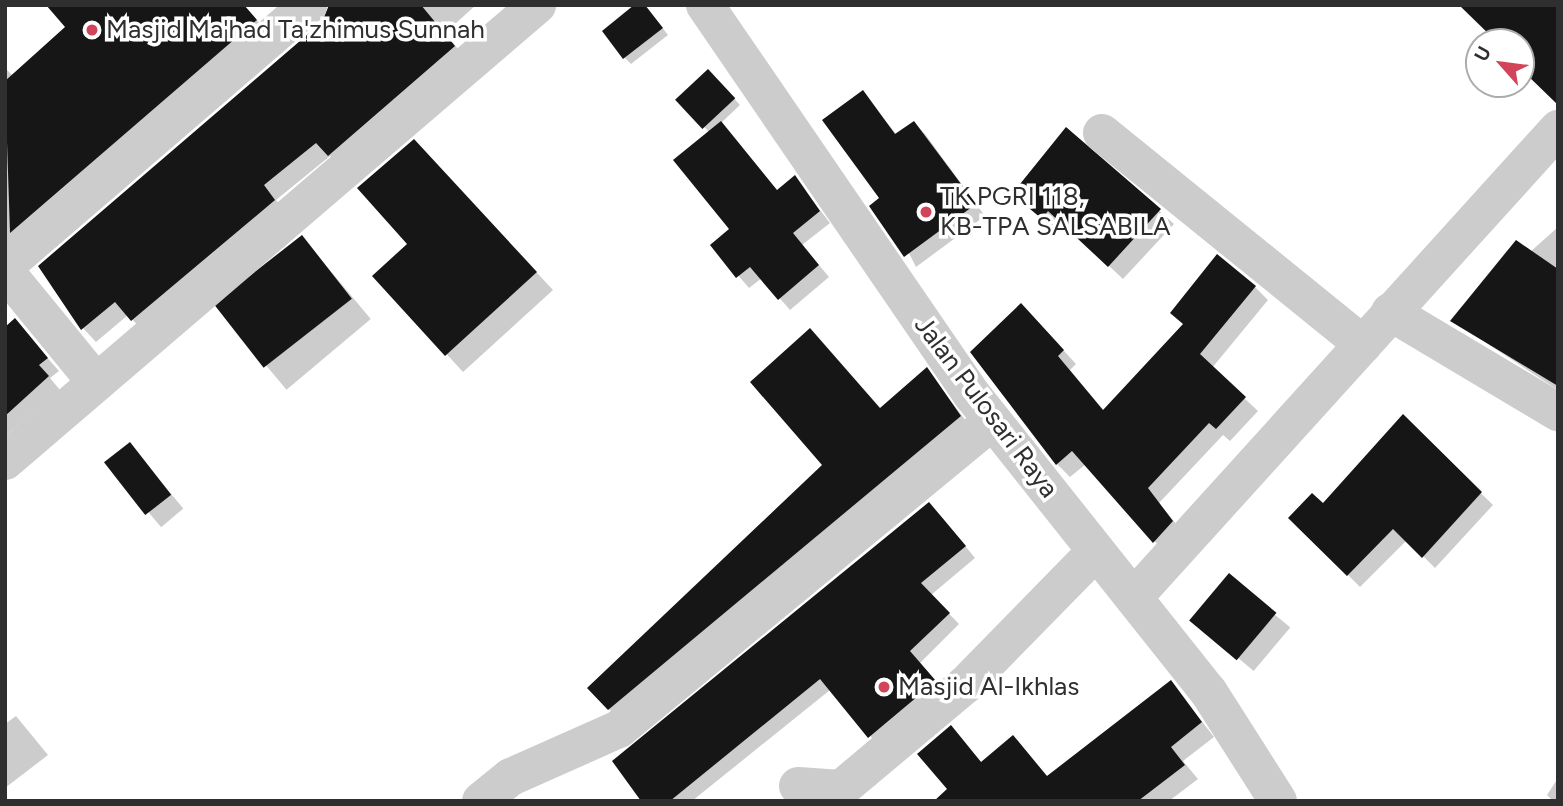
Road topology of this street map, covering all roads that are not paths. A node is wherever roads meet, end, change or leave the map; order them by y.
1 (308, 5) edge
2 (537, 5) edge
3 (705, 5) edge
4 (1558, 129) edge
5 (1102, 133) dead end
6 (5, 268) edge
7 (1390, 312) junction
8 (1363, 344) junction
9 (96, 382) junction
10 (1558, 412) edge
11 (993, 421) junction
12 (5, 461) edge
13 (1096, 551) junction
14 (1134, 597) junction
15 (798, 786) dead end
16 (481, 801) edge
17 (1278, 801) edge

1 - 6 street
2 - 9 street
3 - 11 street, Jalan Pulosari Raya
4 - 7 street
5 - 8 street
6 - 9 street
7 - 8 street
7 - 10 street
8 - 14 street
9 - 12 street
11 - 13 street, Jalan Pulosari Raya
11 - 16 street
13 - 14 street, Jalan Pulosari Raya
13 - 15 street
14 - 17 street, Jalan Pulosari Raya

